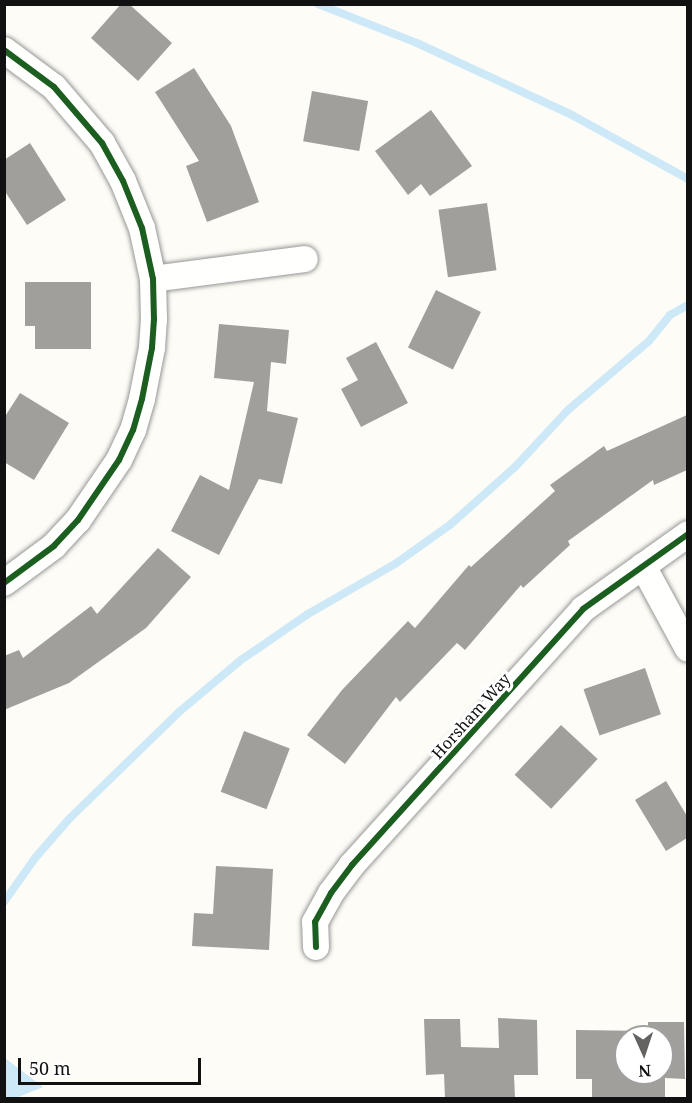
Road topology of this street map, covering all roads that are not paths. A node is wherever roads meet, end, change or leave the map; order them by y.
1 (4, 50) edge
2 (305, 259) dead end
3 (153, 279) junction
4 (687, 534) edge
5 (644, 566) junction
6 (4, 583) edge
7 (687, 649) edge
8 (316, 947) dead end

1 - 3 street
2 - 3 street
3 - 6 street
4 - 5 street, Horsham Way
5 - 7 street
5 - 8 street, Horsham Way

